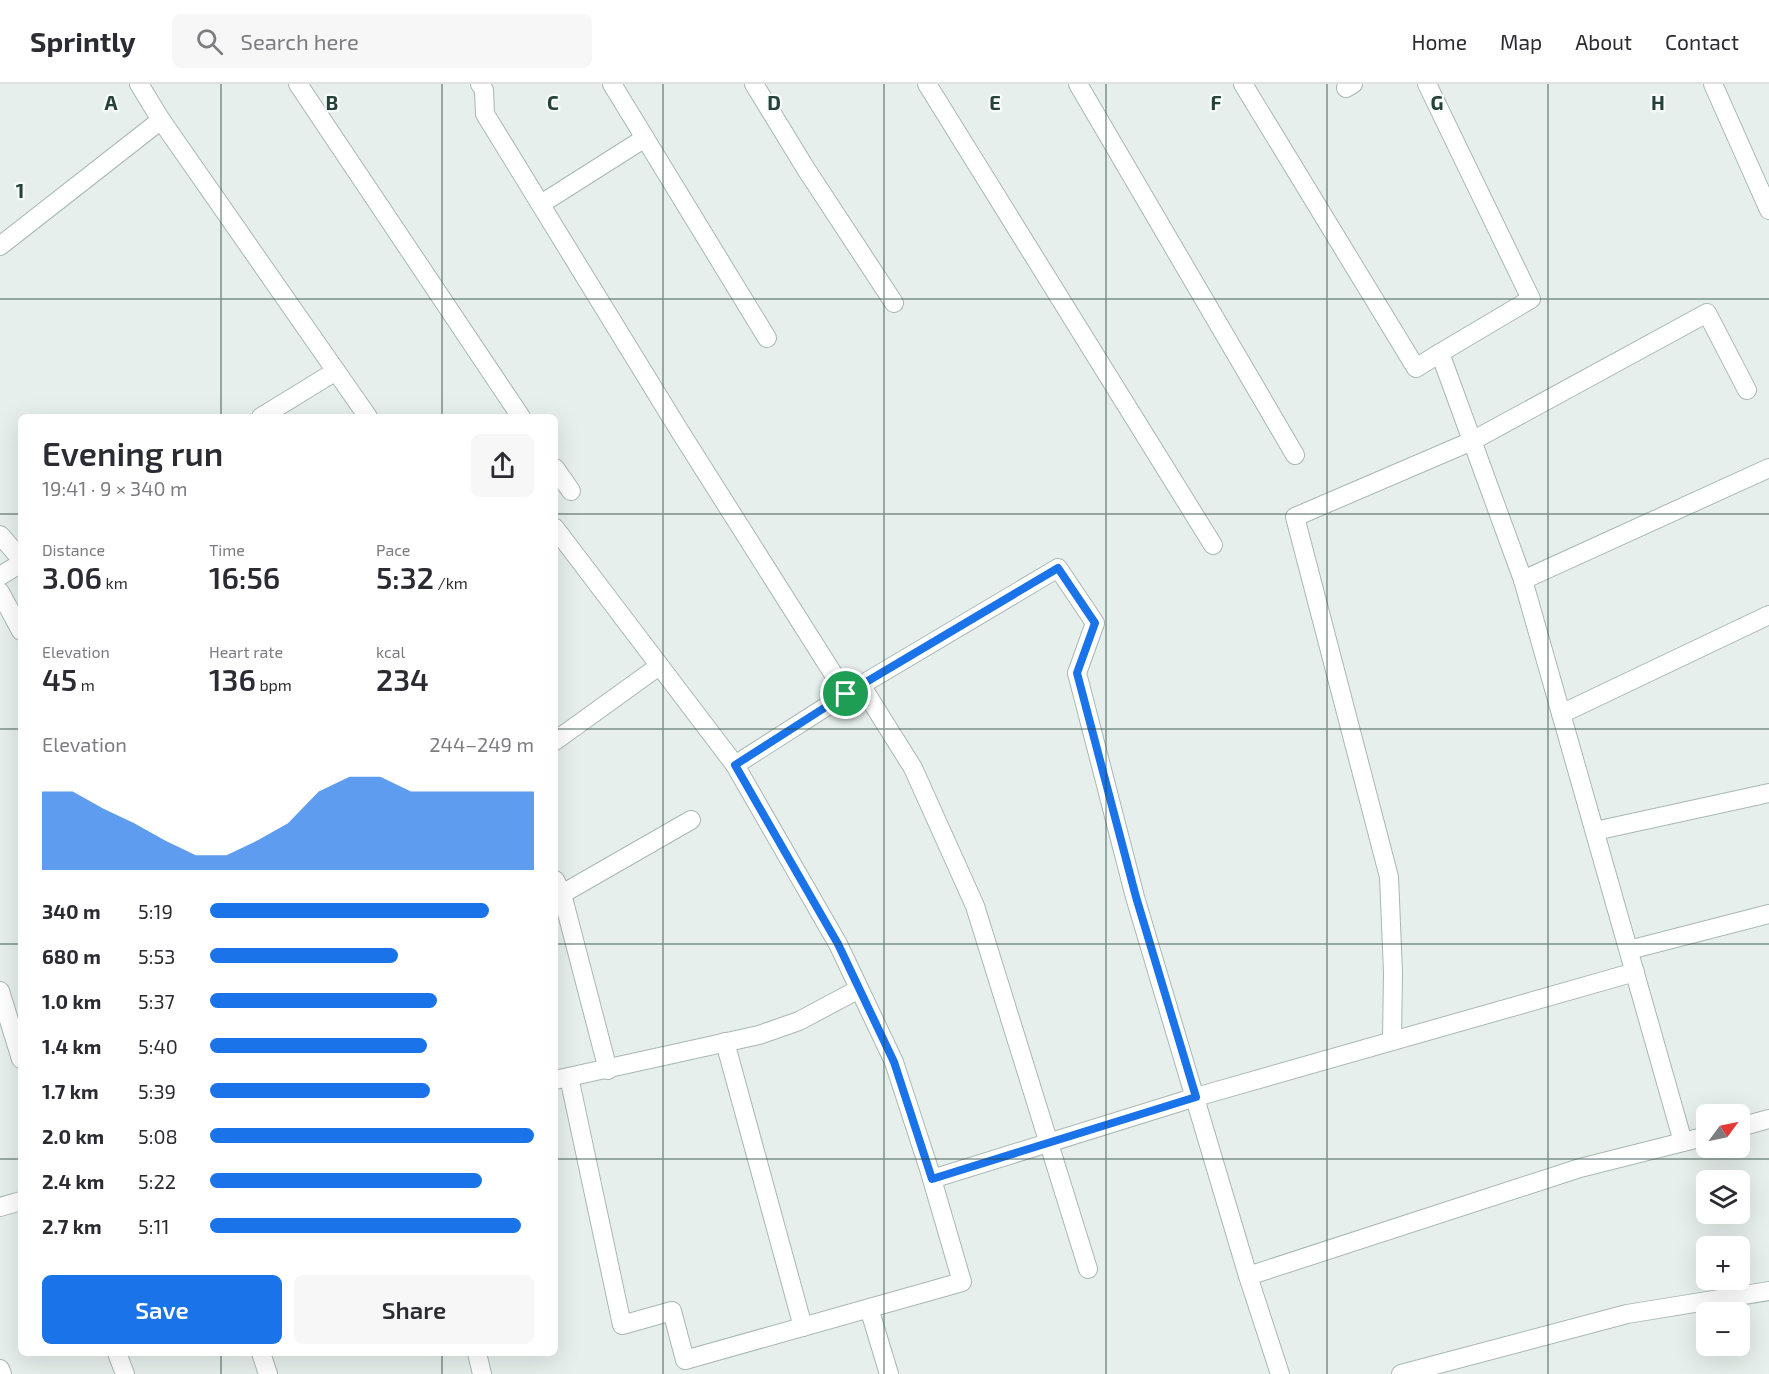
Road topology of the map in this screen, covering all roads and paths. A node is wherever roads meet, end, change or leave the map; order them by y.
1 (139, 84) edge
2 (298, 84) edge
3 (480, 84) edge
4 (612, 84) edge
5 (754, 84) edge
6 (927, 84) edge
7 (1078, 84) edge
8 (1243, 84) edge
9 (1427, 84) edge
10 (1713, 84) edge
11 (161, 120) junction
12 (645, 138) junction
13 (541, 204) junction
14 (1769, 210) edge
15 (0, 246) edge
16 (894, 303) dead end
17 (767, 338) dead end
18 (1440, 353) junction
19 (336, 371) junction
20 (1747, 390) dead end
21 (266, 414) edge
22 (366, 414) edge
23 (519, 414) edge
24 (1472, 441) junction
25 (1295, 455) dead end
26 (1769, 468) edge
27 (558, 472) edge
28 (571, 491) dead end
29 (558, 532) edge
30 (0, 535) edge
31 (1213, 545) dead end
32 (18, 557) edge
33 (18, 563) edge
34 (0, 576) edge
35 (1523, 580) junction
36 (0, 592) edge
37 (1769, 615) edge
38 (18, 625) edge
39 (659, 666) junction
40 (853, 690) junction
41 (1561, 714) junction
42 (558, 739) edge
43 (735, 765) junction
44 (1769, 793) edge
45 (691, 820) dead end
46 (1595, 831) junction
47 (559, 887) edge
48 (1769, 914) edge
49 (1629, 950) junction
50 (1635, 972) junction
51 (859, 989) junction
52 (0, 991) edge
53 (1392, 1041) junction
54 (725, 1042) junction
55 (18, 1049) edge
56 (608, 1070) junction
57 (562, 1079) edge
58 (1196, 1097) junction
59 (1769, 1119) edge
60 (1750, 1124) edge
61 (1696, 1139) edge
62 (1683, 1142) junction
63 (1049, 1143) junction
64 (932, 1179) junction
65 (18, 1202) edge
66 (0, 1207) edge
67 (1088, 1269) dead end
68 (1248, 1276) junction
69 (1769, 1291) edge
70 (869, 1308) junction
71 (802, 1327) junction
72 (118, 1356) edge
73 (262, 1356) edge
74 (478, 1356) edge
75 (0, 1369) edge
76 (2, 1374) edge
77 (124, 1374) edge
78 (268, 1374) edge
79 (482, 1374) edge
80 (889, 1374) edge
81 (1280, 1374) edge
82 (1401, 1374) edge

1 - 11 street
2 - 23 street
3 - 13 street
4 - 12 street
5 - 16 street
6 - 31 street
7 - 25 street
8 - 18 street
9 - 18 street
10 - 14 street
11 - 15 street
11 - 19 street
12 - 13 street
12 - 17 street
13 - 40 street
18 - 24 street
19 - 21 street
19 - 22 street
20 - 24 street
24 - 35 street
24 - 53 street
26 - 35 street
27 - 28 street
29 - 39 street
30 - 32 street
33 - 34 street
35 - 41 street
36 - 38 street
37 - 41 street
39 - 42 street
39 - 43 street
40 - 43 street
40 - 58 street
40 - 63 street
41 - 46 street
43 - 51 street
44 - 46 street
45 - 47 street
46 - 49 street
47 - 56 street
48 - 49 street
49 - 50 street
50 - 53 street
50 - 62 street
51 - 54 street
51 - 64 street
52 - 55 street
53 - 58 street
54 - 56 street
54 - 71 street
56 - 57 street
57 - 71 street
58 - 63 street
58 - 68 street
59 - 60 street
61 - 62 street
62 - 68 street
63 - 64 street
63 - 67 street
64 - 70 street
65 - 66 street
68 - 81 street
69 - 82 street
70 - 71 street
70 - 80 street
72 - 77 street
73 - 78 street
74 - 79 street
75 - 76 street

